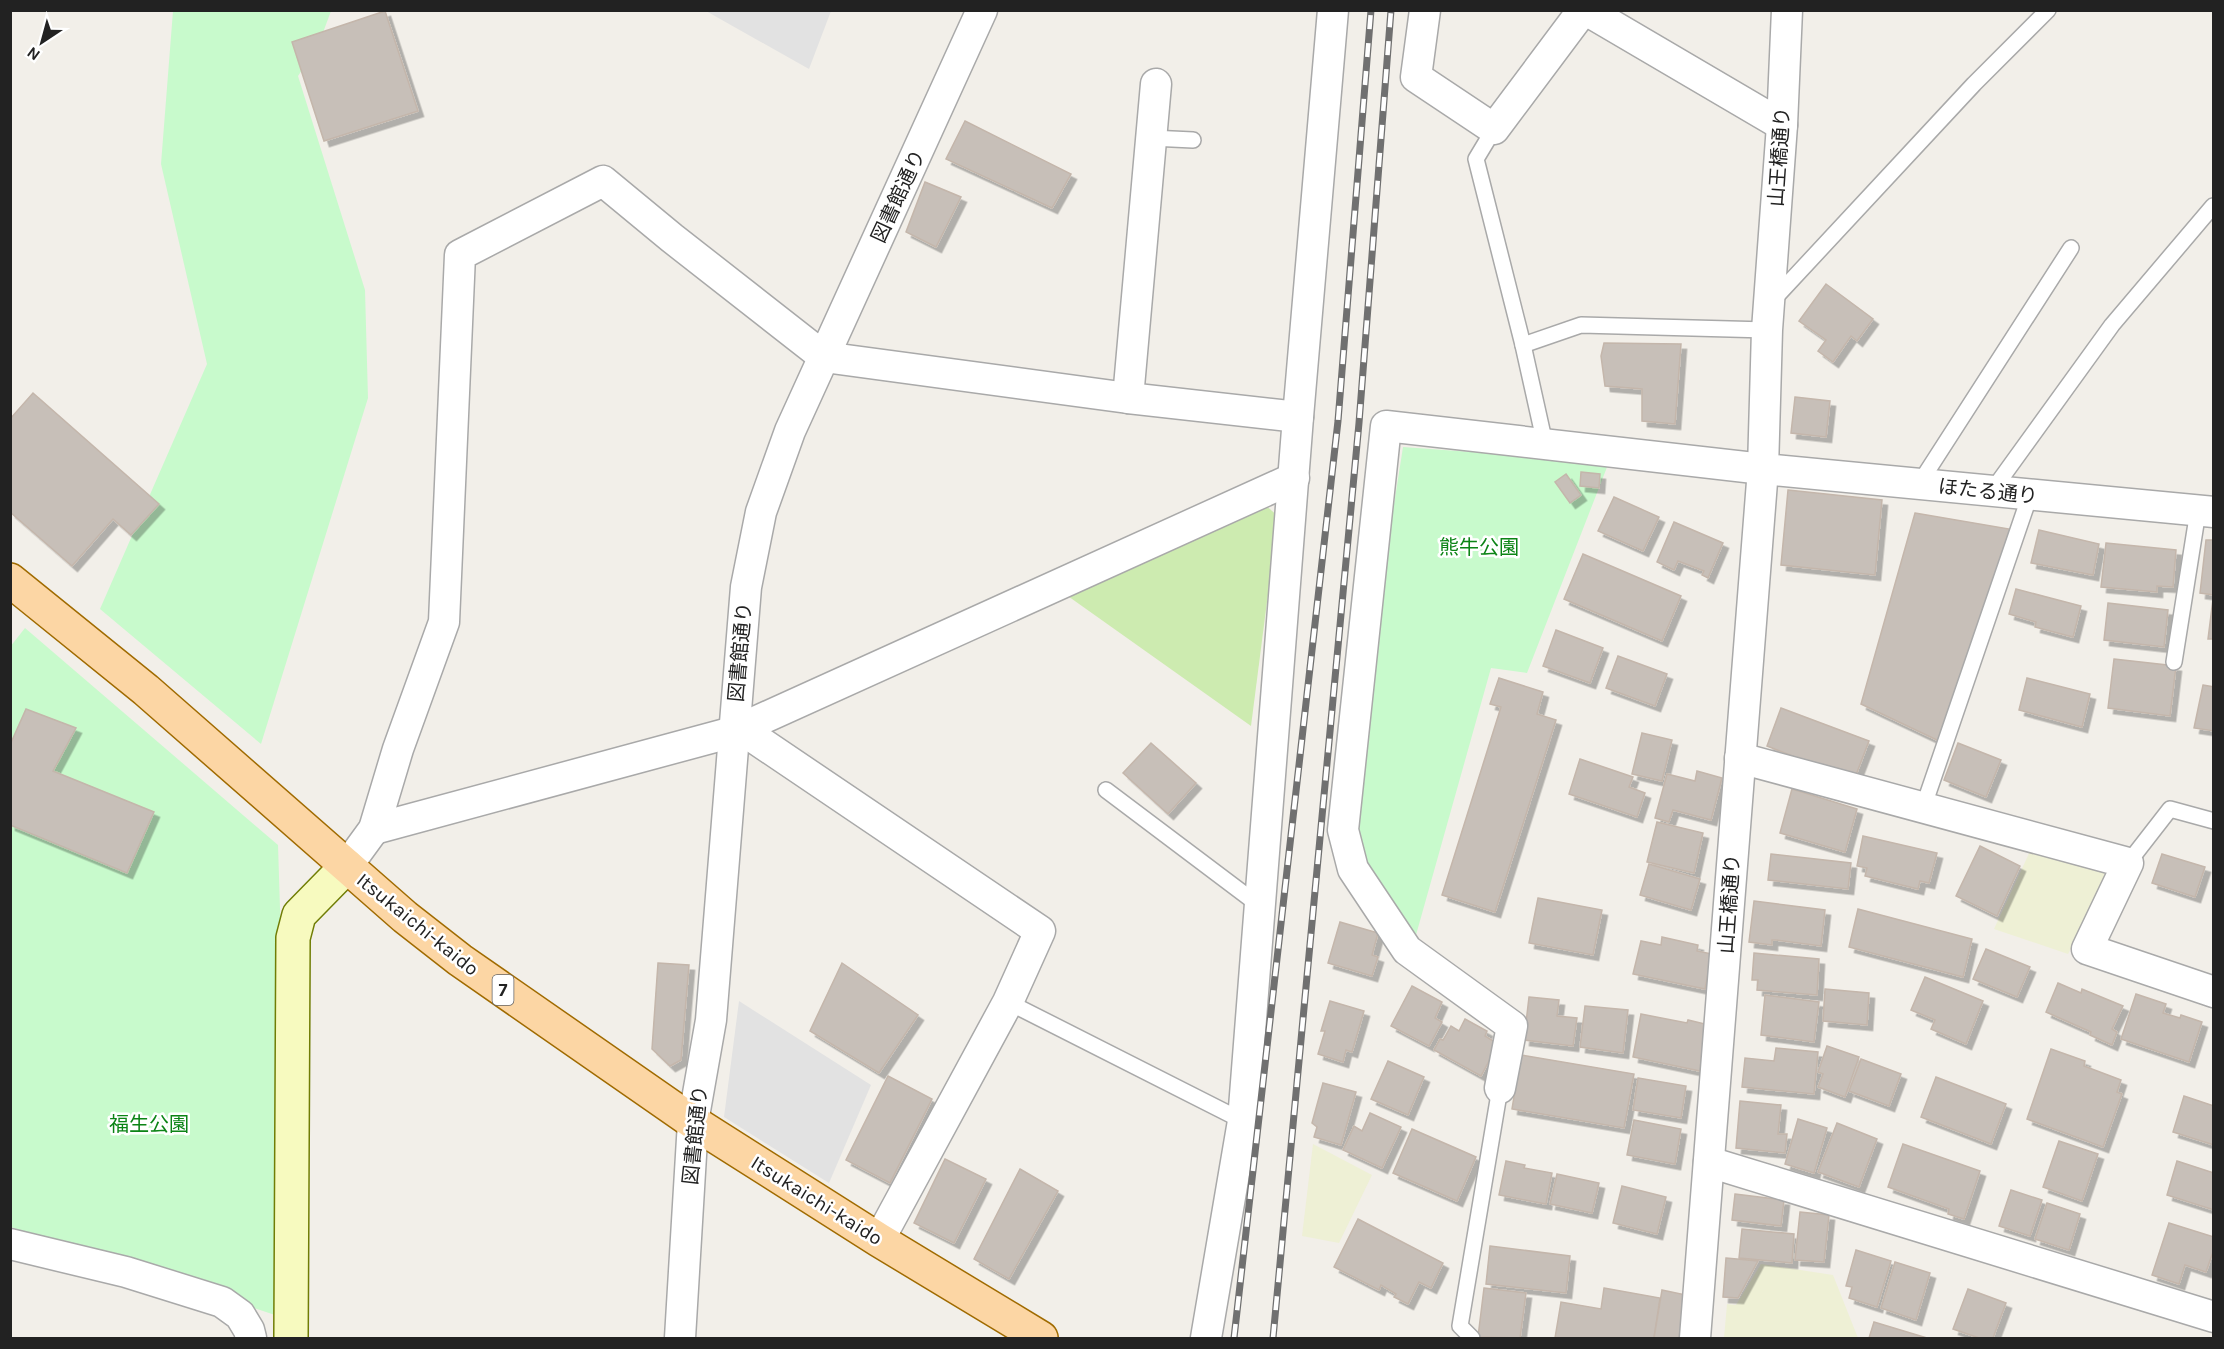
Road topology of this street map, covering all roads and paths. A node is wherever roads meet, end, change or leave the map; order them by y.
1 (982, 10) edge
2 (1333, 10) edge
3 (1425, 10) edge
4 (1585, 10) edge
5 (1787, 10) edge
6 (2048, 10) edge
7 (1156, 84) dead end
8 (1782, 125) junction
9 (1494, 129) junction
10 (1151, 138) junction
11 (1193, 140) dead end
12 (2213, 206) edge
13 (2071, 248) dead end
14 (1768, 317) junction
15 (1523, 345) junction
16 (824, 357) junction
17 (1128, 398) junction
18 (1298, 417) junction
19 (1545, 444) junction
20 (1763, 469) junction
21 (1294, 478) junction
22 (1919, 484) junction
23 (1992, 491) junction
24 (2030, 495) junction
25 (2206, 511) edge
26 (10, 580) edge
27 (2174, 662) dead end
28 (737, 731) junction
29 (1740, 758) junction
30 (1106, 790) dead end
31 (1923, 808) junction
32 (2214, 821) edge
33 (374, 829) junction
34 (2128, 863) junction
35 (347, 866) junction
36 (1260, 906) junction
37 (2214, 992) edge
38 (1008, 1002) junction
39 (1500, 1088) joint
40 (1243, 1121) junction
41 (693, 1122) junction
42 (1709, 1162) junction
43 (879, 1240) junction
44 (10, 1244) edge
45 (2214, 1317) edge
46 (251, 1338) edge
47 (291, 1338) edge
48 (680, 1338) edge
49 (1041, 1338) edge
50 (1206, 1338) edge
51 (1473, 1338) edge
52 (1695, 1338) edge

1 - 16 street, 図書館通り
2 - 18 street
3 - 9 street
4 - 8 street
4 - 9 street
5 - 8 street, 山王橋通り
6 - 14 lane
7 - 10 street
8 - 14 street, 山王橋通り
9 - 15 lane
10 - 11 lane
10 - 17 street
12 - 23 lane
13 - 22 lane
14 - 15 lane
14 - 20 street, 山王橋通り
15 - 19 lane
16 - 17 street
16 - 28 street, 図書館通り
16 - 33 street
17 - 18 street
18 - 21 street
19 - 20 street, ほたる通り
19 - 39 street, ほたる通り
20 - 22 street, ほたる通り
20 - 29 street, 山王橋通り
21 - 28 street
21 - 36 street
22 - 23 street, ほたる通り
23 - 24 street, ほたる通り
24 - 25 street, ほたる通り
24 - 31 lane
25 - 27 lane
26 - 35 main road, Itsukaichi-kaido / 7
28 - 33 street
28 - 38 street
28 - 41 street, 図書館通り
29 - 31 street
29 - 42 street, 山王橋通り
30 - 36 lane
31 - 34 street
32 - 34 lane
33 - 35 street
34 - 37 street
35 - 41 main road, Itsukaichi-kaido / 7
35 - 47 street
36 - 40 street
38 - 40 lane
38 - 43 street
39 - 51 lane
40 - 50 street
41 - 43 main road, Itsukaichi-kaido / 7
41 - 48 street, 図書館通り
42 - 45 street
42 - 52 street, 山王橋通り
43 - 49 main road, Itsukaichi-kaido / 7
44 - 46 street

